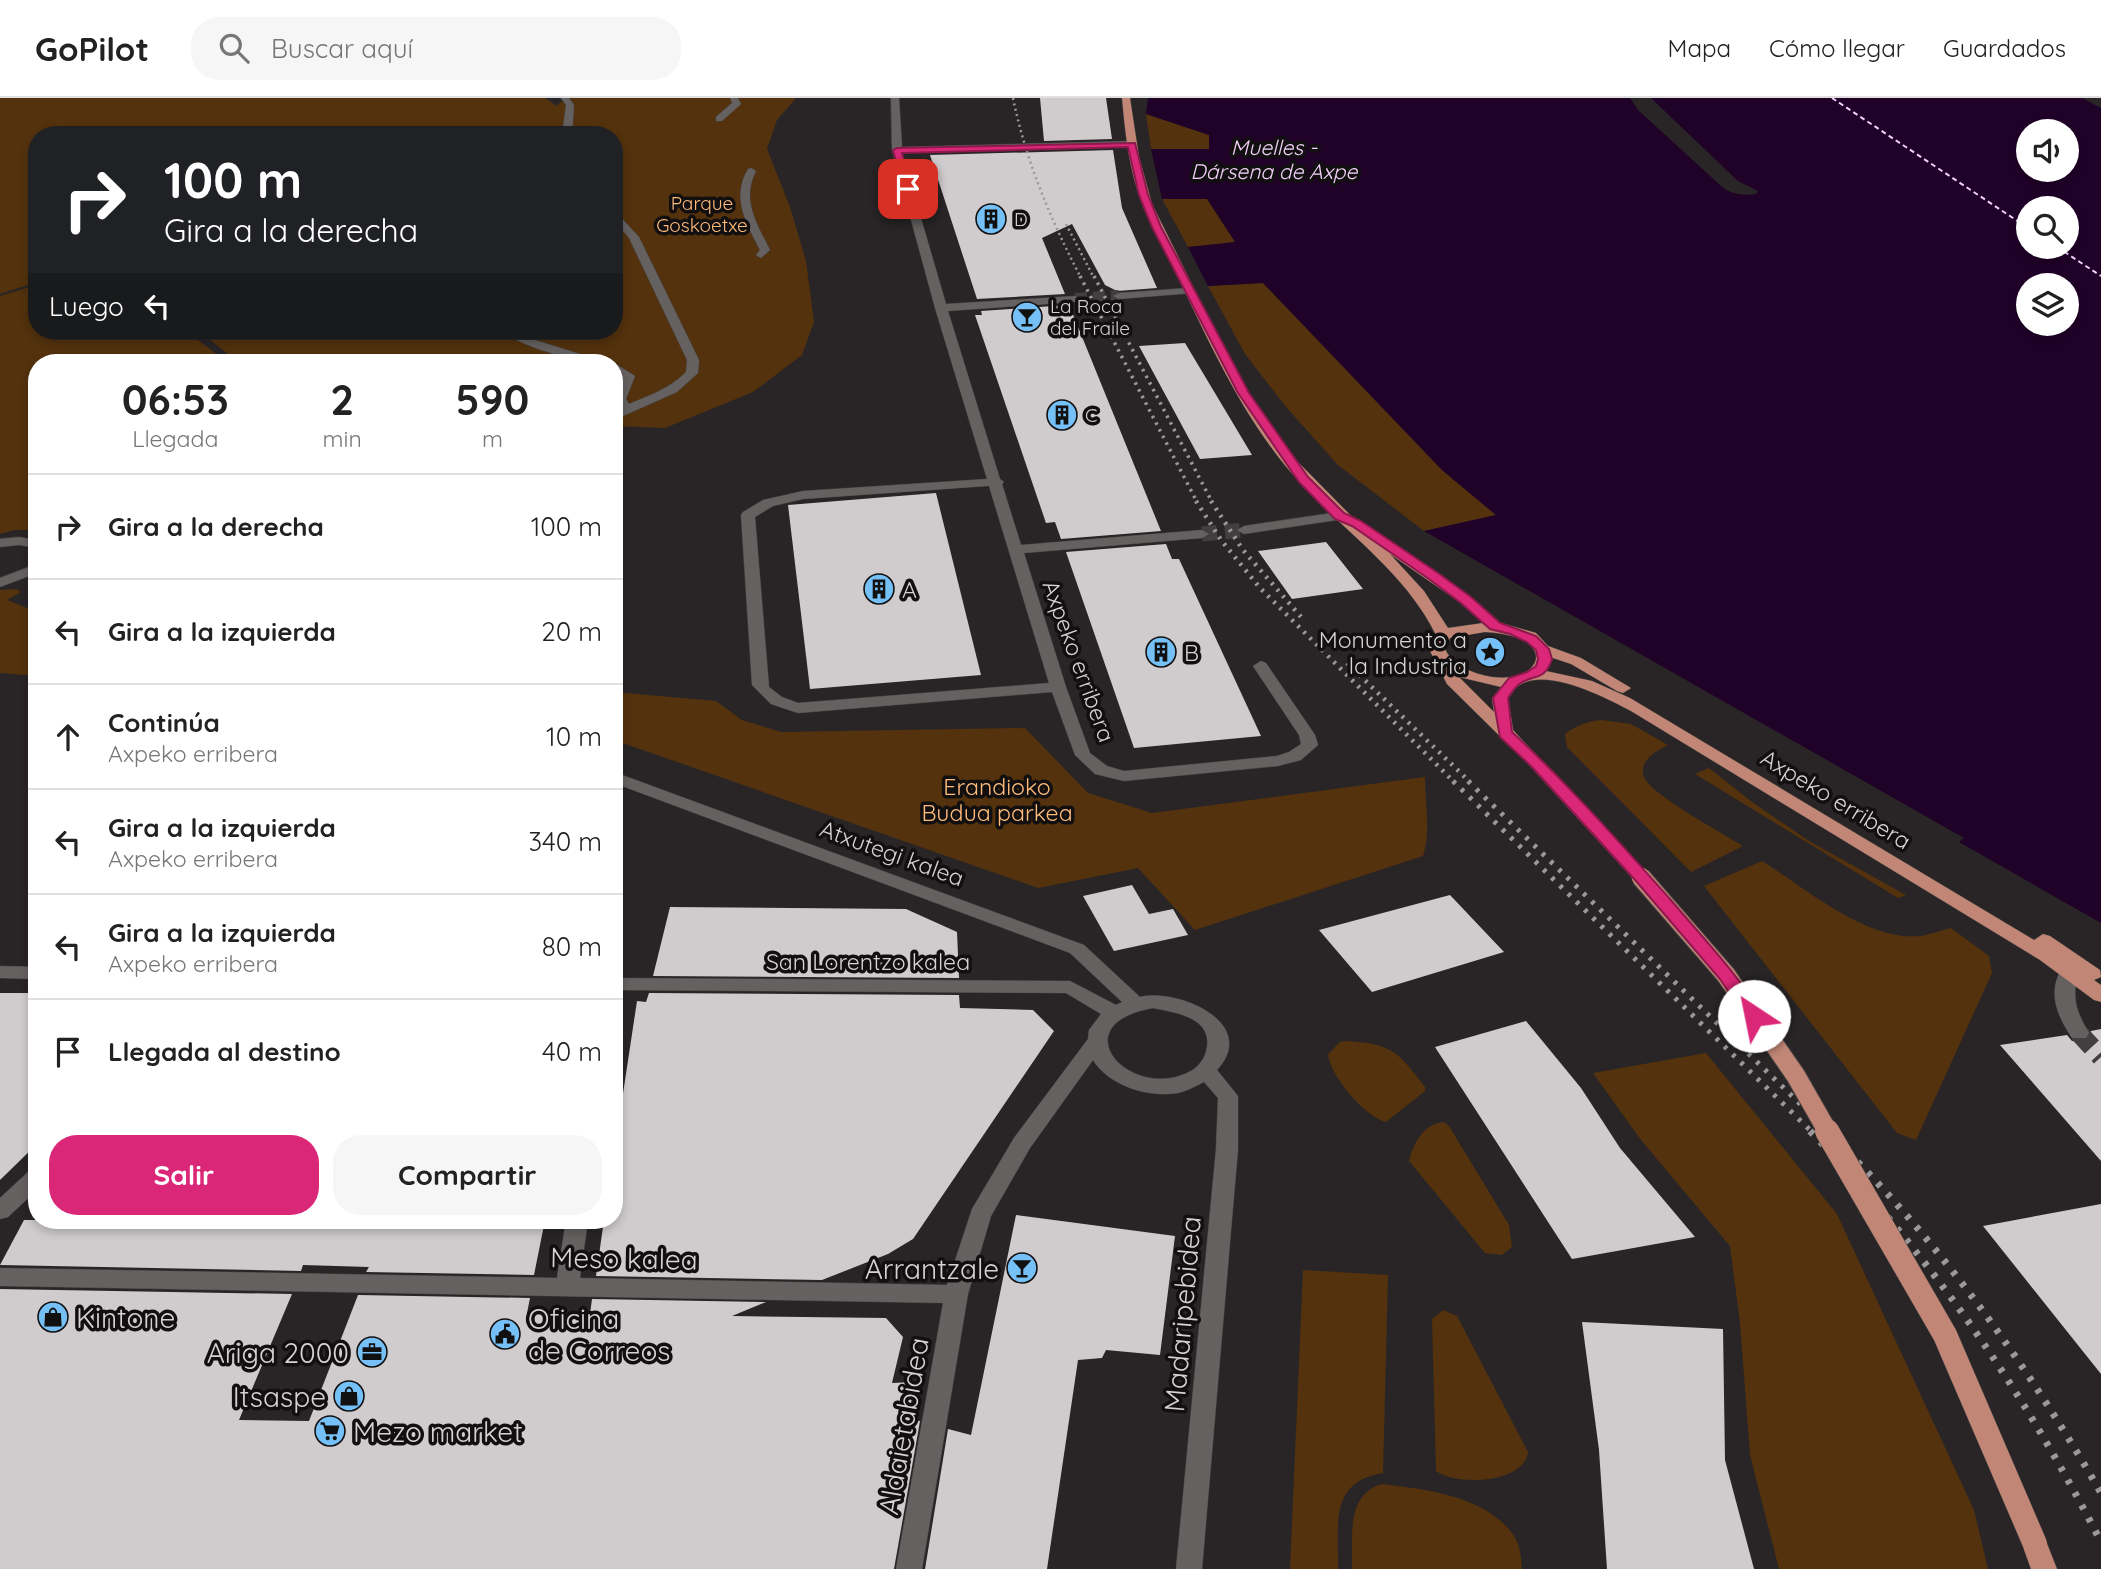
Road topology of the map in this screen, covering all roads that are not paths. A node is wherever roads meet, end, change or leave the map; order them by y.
1 (565, 98) edge
2 (734, 98) edge
3 (895, 98) edge
4 (1126, 98) edge
5 (719, 119) dead end
6 (568, 126) edge
7 (1132, 144) junction
8 (897, 150) junction
9 (751, 171) dead end
10 (623, 224) edge
11 (761, 255) dead end
12 (1189, 291) junction
13 (1119, 296) tunnel mouth
14 (1075, 299) tunnel mouth
15 (941, 308) junction
16 (528, 340) edge
17 (572, 354) edge
18 (623, 373) edge
19 (623, 391) edge
20 (623, 411) edge
21 (997, 482) junction
22 (1339, 516) junction
23 (1244, 530) tunnel mouth
24 (1202, 534) tunnel mouth
25 (0, 542) edge
26 (28, 542) edge
27 (1014, 550) junction
28 (28, 575) edge
29 (0, 583) edge
30 (1495, 626) junction
31 (1444, 635) junction
32 (1542, 649) junction
33 (1446, 664) junction
34 (1261, 666) dead end
35 (1532, 675) junction
36 (1514, 681) junction
37 (1058, 687) junction
38 (1505, 734) junction
39 (623, 780) edge
40 (0, 972) edge
41 (2069, 972) junction
42 (28, 973) edge
43 (2101, 980) edge
44 (623, 984) edge
45 (2101, 995) edge
46 (1135, 1004) junction
47 (1115, 1013) junction
48 (2079, 1033) tunnel mouth
49 (1096, 1042) junction
50 (1207, 1072) junction
51 (28, 1185) edge
52 (0, 1211) edge
53 (576, 1229) edge
54 (0, 1277) edge
55 (567, 1286) junction
56 (957, 1294) junction
57 (909, 1569) edge
58 (1189, 1569) edge
59 (2044, 1569) edge

1 - 6 street
2 - 5 street
3 - 8 street, Axpeko erribera
4 - 7 main road
7 - 8 street
7 - 12 main road
8 - 15 street, Axpeko erribera
9 - 11 street
10 - 20 street
12 - 13 street
12 - 22 main road
14 - 15 street
15 - 21 street, Axpeko erribera
16 - 17 street
18 - 19 street
21 - 27 street, Axpeko erribera
21 - 37 street
22 - 23 street
22 - 30 main road
22 - 31 main road
24 - 27 street, Axpeko erribera
25 - 26 street
27 - 37 street, Axpeko erribera
28 - 29 street
30 - 31 main road
30 - 32 main road, Axpeko erribera
31 - 33 main road
32 - 35 main road
32 - 43 main road, Axpeko erribera
33 - 36 main road
33 - 38 main road
34 - 37 street, Axpeko erribera
35 - 36 main road
35 - 41 main road, Axpeko erribera
36 - 38 main road
38 - 59 main road, bridge
39 - 46 street, Atxutegi kalea
40 - 42 street
41 - 45 main road, Axpeko erribera
41 - 48 street
44 - 47 street, San Lorentzo kalea
46 - 47 street
46 - 50 street
47 - 49 street
49 - 50 street
49 - 56 street
50 - 58 street, Madaripebidea
51 - 52 street
53 - 55 street
54 - 55 street, Meso kalea
55 - 56 street, Meso kalea
56 - 57 street, Aldaietabidea

